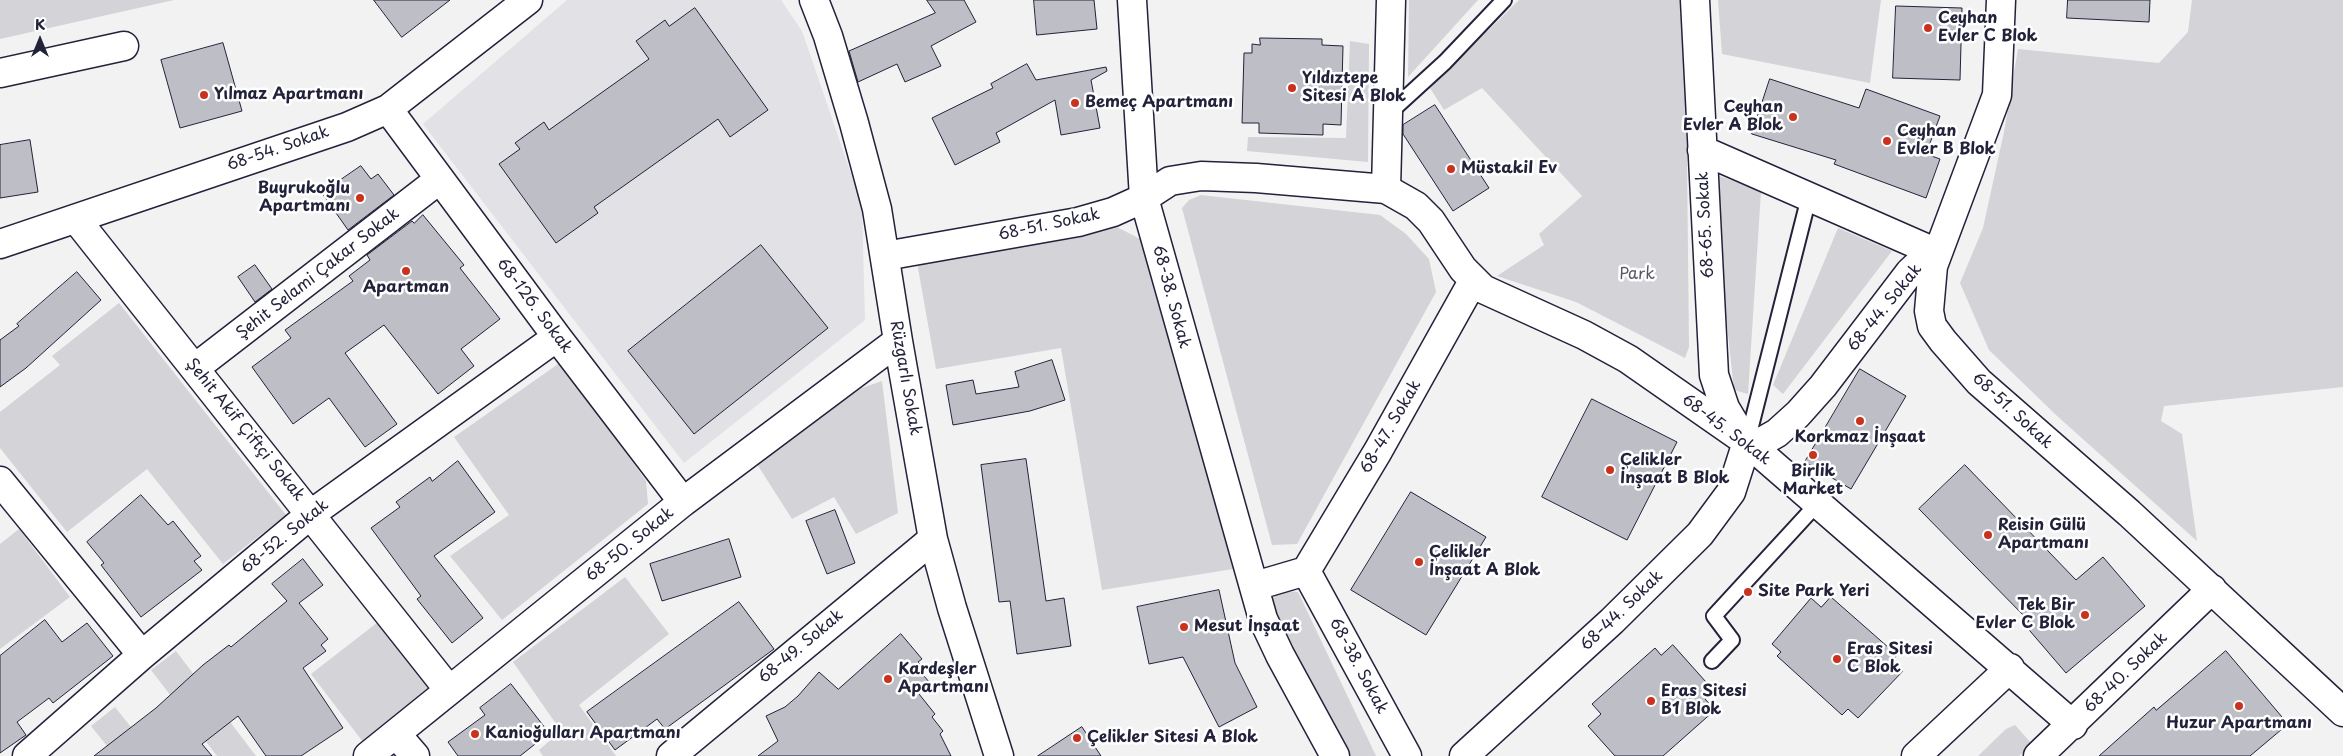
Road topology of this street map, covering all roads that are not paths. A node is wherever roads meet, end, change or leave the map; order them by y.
1 (528, 0) edge
2 (1132, 0) edge
3 (1390, 0) edge
4 (1504, 0) edge
5 (1695, 0) edge
6 (2001, 0) edge
7 (823, 2) edge
8 (124, 46) dead end
9 (0, 74) edge
10 (388, 109) junction
11 (1388, 114) junction
12 (1702, 150) junction
13 (440, 179) junction
14 (1386, 188) junction
15 (1809, 197) junction
16 (1144, 198) junction
17 (76, 219) junction
18 (0, 244) edge
19 (1937, 253) junction
20 (884, 256) junction
21 (1473, 281) junction
22 (557, 336) junction
23 (898, 341) junction
24 (195, 368) junction
25 (1748, 442) junction
26 (0, 481) edge
27 (683, 502) junction
28 (1817, 504) junction
29 (311, 514) junction
30 (933, 539) junction
31 (1306, 571) junction
32 (1255, 586) junction
33 (2212, 589) junction
34 (142, 655) junction
35 (1712, 661) dead end
36 (2010, 668) junction
37 (448, 690) junction
38 (2343, 712) edge
39 (2073, 724) junction
40 (396, 734) junction
41 (996, 754) edge
42 (27, 756) edge
43 (368, 756) edge
44 (415, 756) edge
45 (670, 756) edge
46 (1335, 756) edge
47 (1407, 756) edge
48 (1464, 756) edge
49 (1916, 756) edge
50 (2038, 756) edge

1 - 10 street, 68-54. Sokak
2 - 16 street, 68-38. Sokak
3 - 11 street
4 - 11 lane
5 - 12 street, 68-65. Sokak
6 - 19 street, 68-51. Sokak
7 - 20 street, Rüzgarlı Sokak
8 - 9 street
10 - 13 street, 68-126. Sokak
10 - 17 street, 68-54. Sokak
11 - 14 street
12 - 15 street
12 - 25 street, 68-65. Sokak
13 - 22 street, 68-126. Sokak
13 - 24 street, Şehit Selami Çakar Sokak
14 - 16 street, 68-51. Sokak
14 - 21 street, 68-45. Sokak
15 - 19 street
15 - 25 lane, 68-44. Sokak
16 - 20 street, 68-51. Sokak
16 - 32 street, 68-38. Sokak
17 - 18 street, 68-54. Sokak
17 - 24 street, Şehit Akif Çiftçi Sokak
19 - 25 street, 68-44. Sokak
19 - 33 street, 68-51. Sokak
20 - 23 street, Rüzgarlı Sokak
21 - 25 street, 68-45. Sokak
21 - 31 street, 68-47. Sokak
22 - 27 street, 68-126. Sokak
22 - 29 street, 68-52. Sokak
23 - 27 street, 68-50. Sokak
23 - 30 street, Rüzgarlı Sokak
24 - 29 street, Şehit Akif Çiftçi Sokak
25 - 28 street, 68-45. Sokak
25 - 48 street, 68-44. Sokak
26 - 34 street
27 - 37 street, 68-50. Sokak
28 - 35 lane
28 - 36 street, 68-45. Sokak
29 - 34 street, 68-52. Sokak
29 - 37 street, Şehit Akif Çiftçi Sokak
30 - 41 street, Rüzgarlı Sokak
30 - 45 street, 68-49. Sokak
31 - 32 street
31 - 47 street, 68-38. Sokak
32 - 46 street, 68-38. Sokak
33 - 38 street, 68-51. Sokak
33 - 39 street, 68-40. Sokak
34 - 42 street, 68-52. Sokak
36 - 39 street, 68-45. Sokak
36 - 49 street
37 - 40 street, 68-50. Sokak
39 - 50 street, 68-40. Sokak
40 - 43 street, 68-50. Sokak
40 - 44 street

